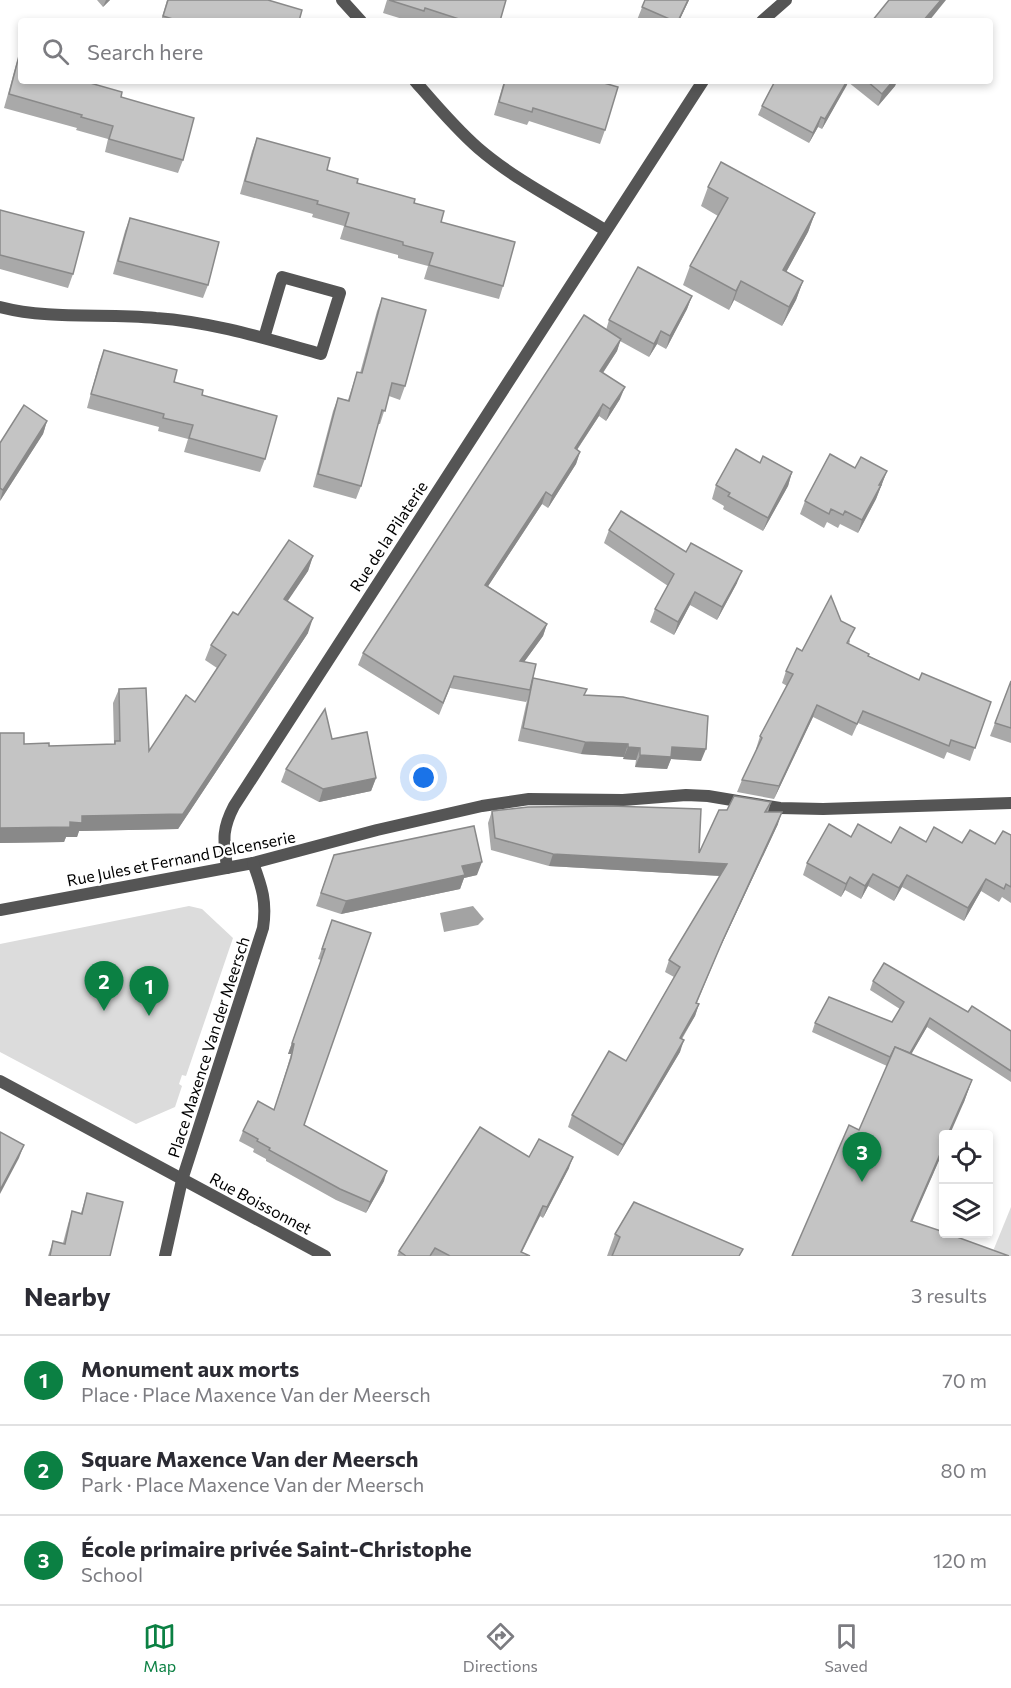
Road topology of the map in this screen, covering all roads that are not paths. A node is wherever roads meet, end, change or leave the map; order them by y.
1 (342, 0) edge
2 (786, 0) edge
3 (359, 18) edge
4 (765, 18) edge
5 (418, 84) edge
6 (701, 84) edge
7 (605, 230) junction
8 (0, 307) edge
9 (264, 338) junction
10 (1011, 803) edge
11 (253, 863) junction
12 (226, 867) junction
13 (0, 910) edge
14 (0, 1081) edge
15 (182, 1180) junction
16 (165, 1256) edge
17 (325, 1256) edge

1 - 3 street
2 - 4 street
5 - 7 street
6 - 7 street, Rue de la Pilaterie
7 - 12 street, Rue de la Pilaterie
8 - 9 street
9 - 9 street
10 - 11 street, Rue Jules et Fernand Delcenserie
11 - 12 street, Rue Jules et Fernand Delcenserie
11 - 15 street, Place Maxence Van der Meersch
12 - 13 street, Rue Jules et Fernand Delcenserie
14 - 15 street, Place Maxence Van der Meersch
15 - 16 street
15 - 17 street, Rue Boissonnet

